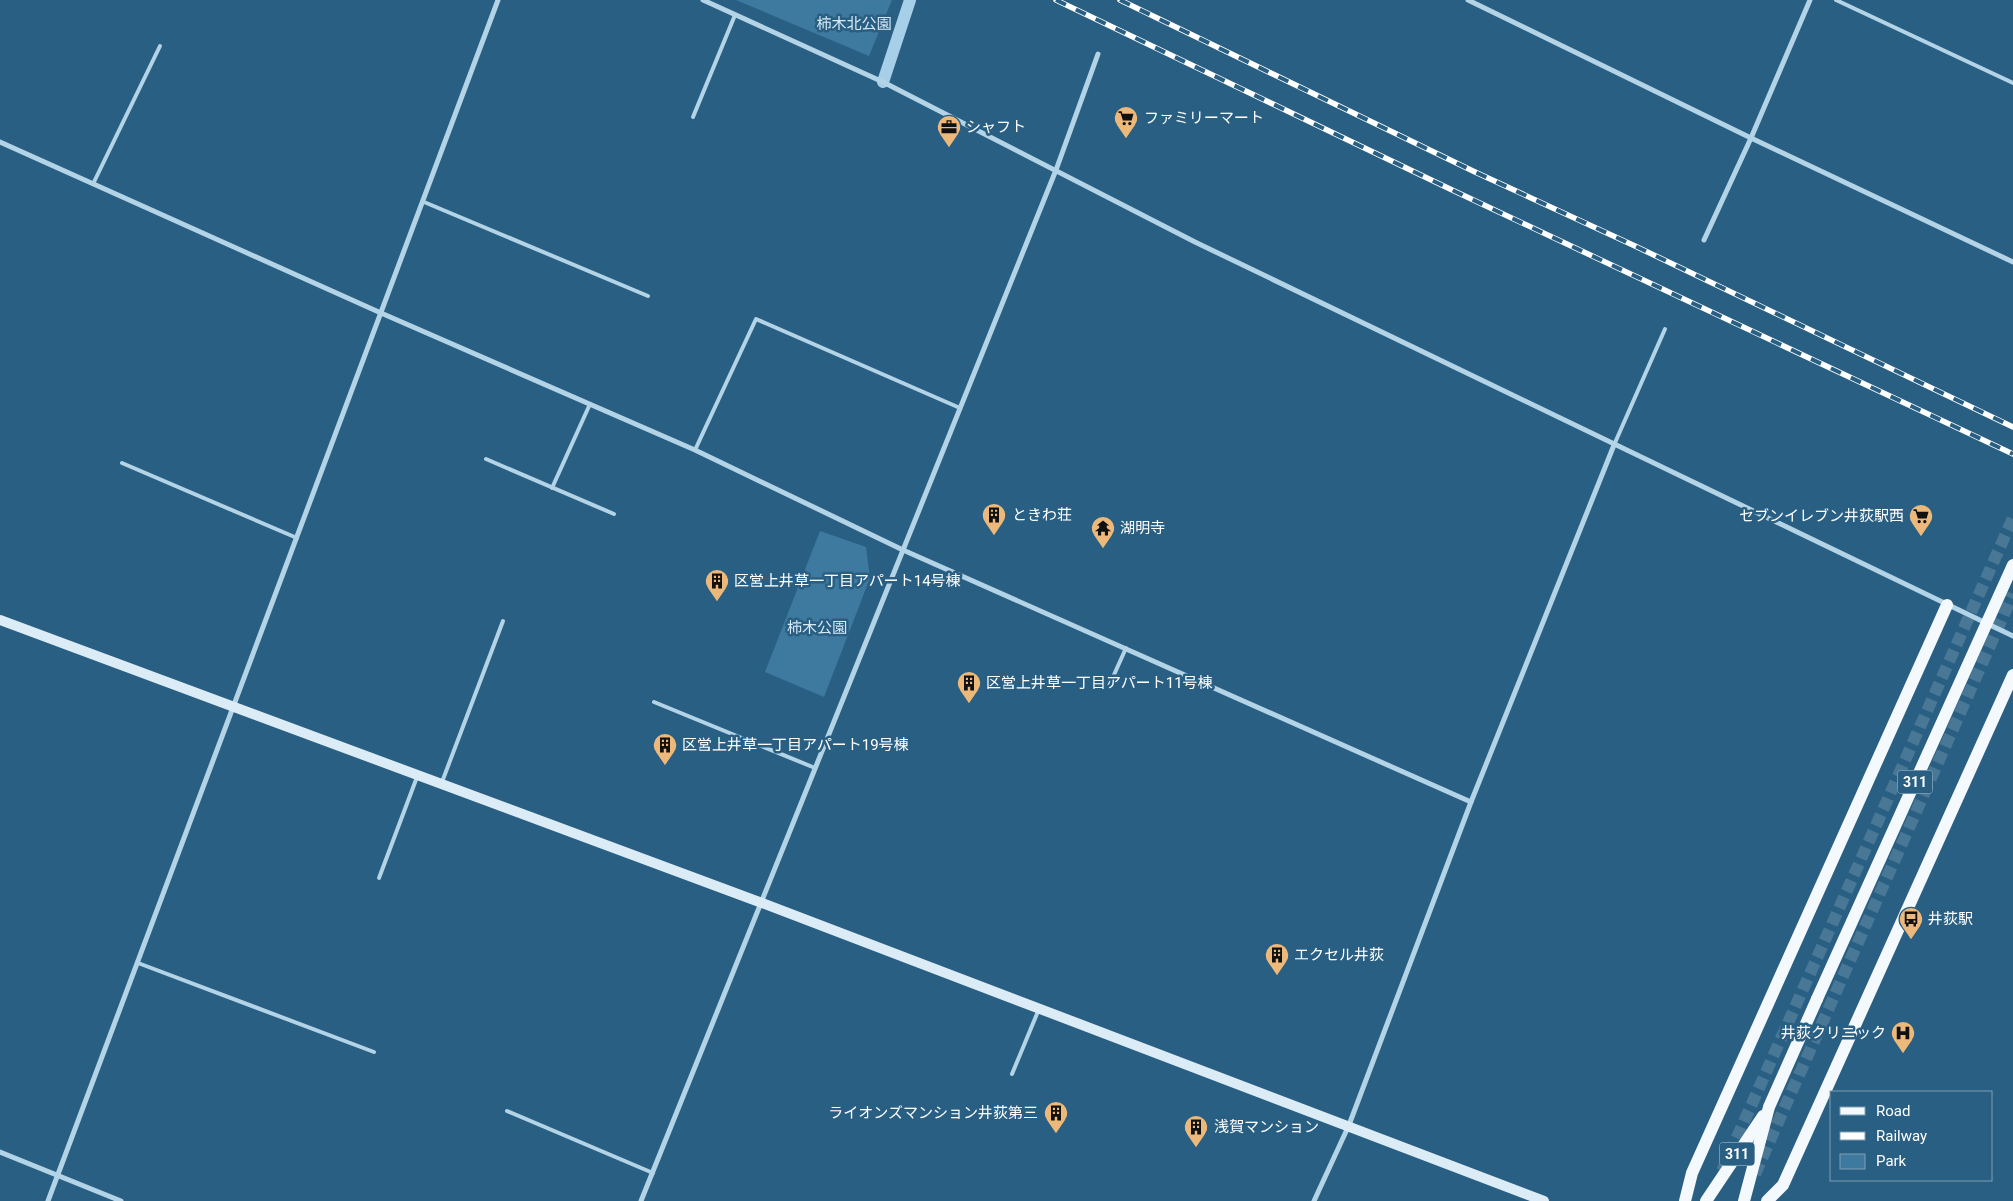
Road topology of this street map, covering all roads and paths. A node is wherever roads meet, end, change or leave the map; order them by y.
1 (498, 0) edge
2 (703, 0) edge
3 (1468, 0) edge
4 (1810, 0) edge
5 (1836, 0) edge
6 (735, 15) junction
7 (160, 46) dead end
8 (1098, 54) dead end
9 (2013, 83) edge
10 (693, 117) dead end
11 (1751, 138) junction
12 (0, 142) edge
13 (1056, 170) junction
14 (93, 184) junction
15 (424, 202) junction
16 (1704, 240) dead end
17 (2013, 262) edge
18 (648, 296) dead end
19 (381, 313) junction
20 (1665, 329) dead end
21 (590, 404) junction
22 (960, 408) junction
23 (1614, 445) junction
24 (695, 450) junction
25 (486, 459) dead end
26 (122, 464) dead end
27 (552, 488) junction
28 (614, 514) dead end
29 (296, 538) junction
30 (903, 550) junction
31 (2013, 564) edge
32 (1947, 605) junction
33 (0, 620) edge
34 (503, 621) dead end
35 (2013, 636) edge
36 (1126, 648) junction
37 (2013, 675) edge
38 (1109, 686) dead end
39 (654, 702) dead end
40 (234, 706) junction
41 (815, 768) junction
42 (418, 775) junction
43 (442, 784) junction
44 (1471, 802) junction
45 (379, 878) dead end
46 (762, 903) junction
47 (138, 963) junction
48 (1039, 1008) junction
49 (374, 1052) dead end
50 (1012, 1074) dead end
51 (1769, 1107) junction
52 (507, 1111) dead end
53 (1349, 1125) junction
54 (0, 1152) edge
55 (653, 1173) junction
56 (57, 1175) junction
57 (48, 1201) edge
58 (121, 1201) edge
59 (641, 1201) edge
60 (1314, 1201) edge
61 (1544, 1201) edge
62 (1685, 1201) edge
63 (1706, 1201) edge
64 (1744, 1201) edge
65 (1766, 1201) edge

1 - 15 street
2 - 6 street
3 - 11 street
4 - 11 street
5 - 9 lane
6 - 10 lane
6 - 13 street
7 - 14 lane
8 - 13 street
11 - 16 street
11 - 17 street
12 - 14 street
13 - 22 street
13 - 23 street
14 - 19 street
15 - 18 lane
15 - 19 street
19 - 21 street
19 - 29 street
20 - 23 lane
21 - 24 street
21 - 27 lane
22 - 24 lane
22 - 30 street
23 - 32 street
23 - 44 street
24 - 30 street
25 - 27 lane
26 - 29 lane
27 - 28 lane
29 - 40 street
30 - 36 street
30 - 41 street
31 - 51 main road, 311, bridge
32 - 35 street
32 - 62 main road
33 - 40 street
34 - 43 lane
36 - 38 lane
36 - 44 street
37 - 65 main road
39 - 41 lane
40 - 42 street
40 - 47 street
41 - 46 street
42 - 43 street
42 - 45 lane
43 - 46 street
44 - 53 street
46 - 48 street
46 - 55 street
47 - 49 lane
47 - 56 street
48 - 50 lane
48 - 53 street
51 - 63 main road, 311
51 - 64 main road, 311
52 - 55 lane
53 - 60 street
53 - 61 street
54 - 56 street
55 - 59 street
56 - 57 street
56 - 58 street

